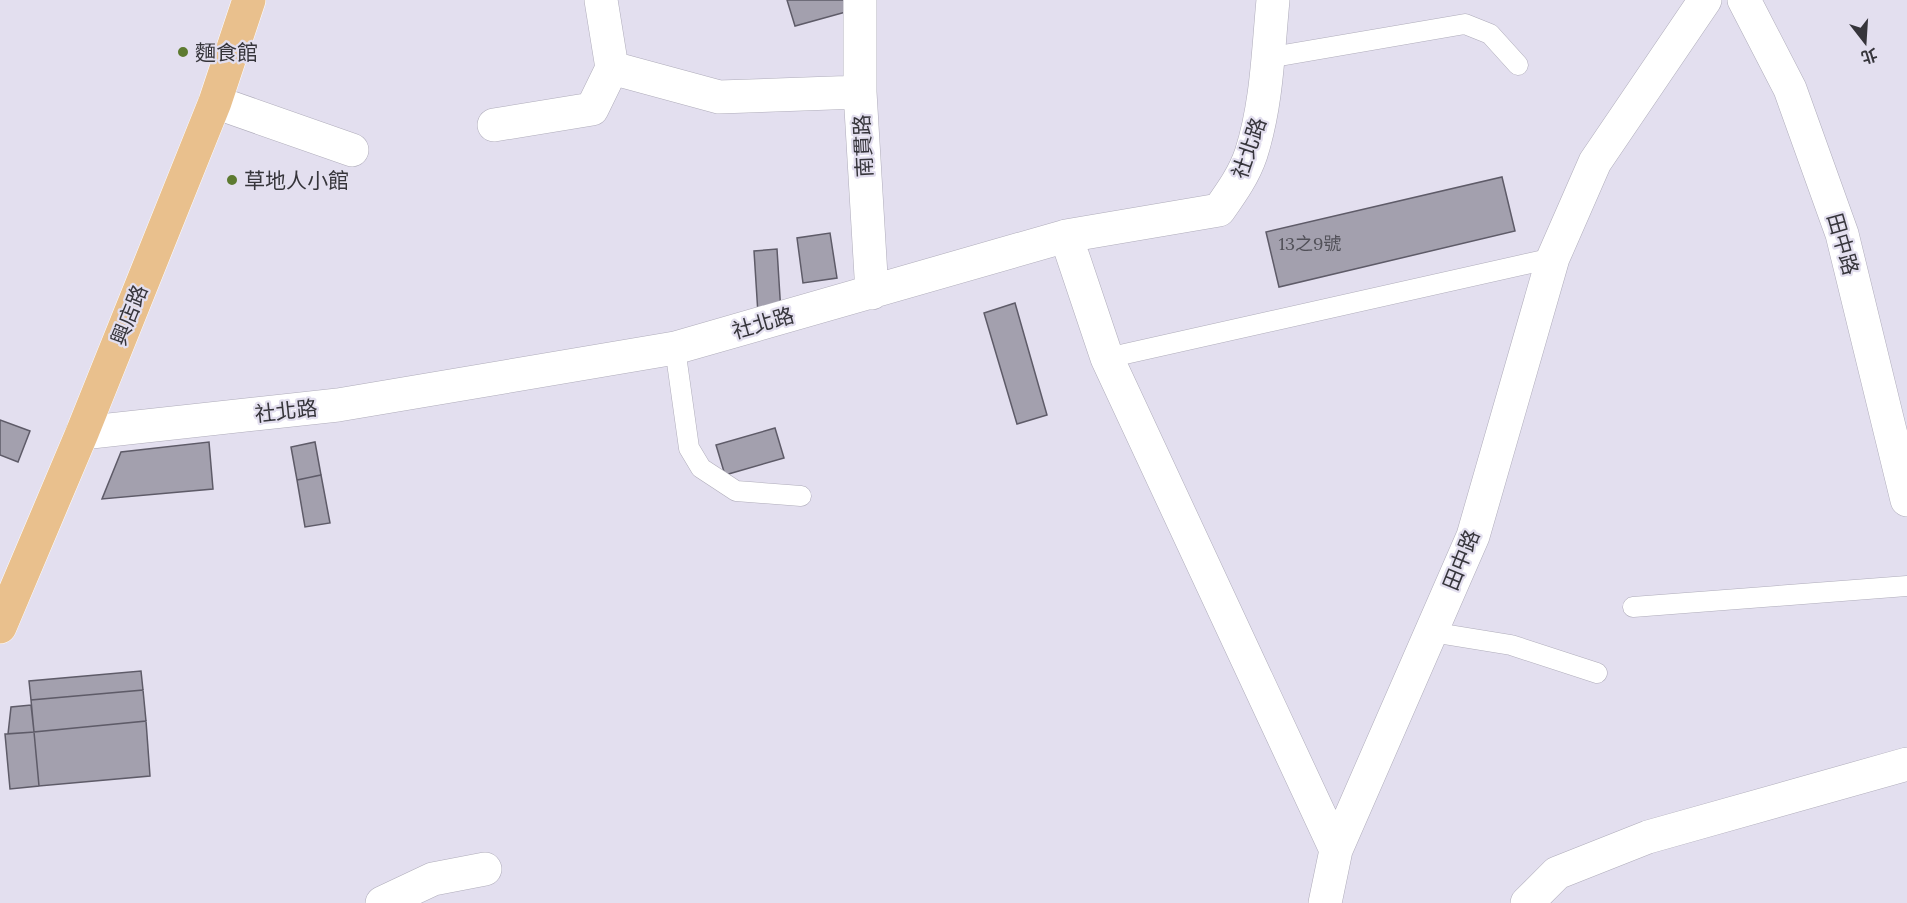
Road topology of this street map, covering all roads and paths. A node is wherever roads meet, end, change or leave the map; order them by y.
1 (249, 0) edge
2 (602, 0) edge
3 (860, 0) edge
4 (1274, 0) edge
5 (1705, 0) edge
6 (1744, 0) edge
7 (1267, 58) junction
8 (1518, 66) dead end
9 (612, 68) junction
10 (860, 92) junction
11 (215, 102) junction
12 (494, 125) dead end
13 (352, 150) dead end
14 (1066, 236) junction
15 (1553, 258) junction
16 (872, 293) junction
17 (675, 348) junction
18 (1107, 358) junction
19 (82, 433) junction
20 (801, 496) dead end
21 (1907, 500) edge
22 (1907, 586) edge
23 (1633, 607) dead end
24 (0, 627) edge
25 (1431, 632) junction
26 (1597, 673) dead end
27 (1907, 764) edge
28 (1336, 850) junction
29 (485, 869) dead end
30 (382, 903) edge
31 (1324, 903) edge
32 (1527, 903) edge

1 - 11 main road, 興店路
2 - 9 street
3 - 10 street, 南貫路
4 - 7 street, 社北路
5 - 15 street, 田中路
6 - 21 street, 田中路
7 - 8 lane
7 - 14 street, 社北路
9 - 10 street
9 - 12 street
10 - 16 street, 南貫路
11 - 13 street
11 - 19 main road, 興店路
14 - 16 street, 社北路
14 - 18 street
15 - 18 lane
15 - 25 street, 田中路
16 - 17 street, 社北路
17 - 19 street, 社北路
17 - 20 lane
18 - 28 street
19 - 24 main road, 興店路
22 - 23 lane
25 - 26 lane
25 - 28 street, 田中路
27 - 32 street
28 - 31 street, 田中路
29 - 30 street

